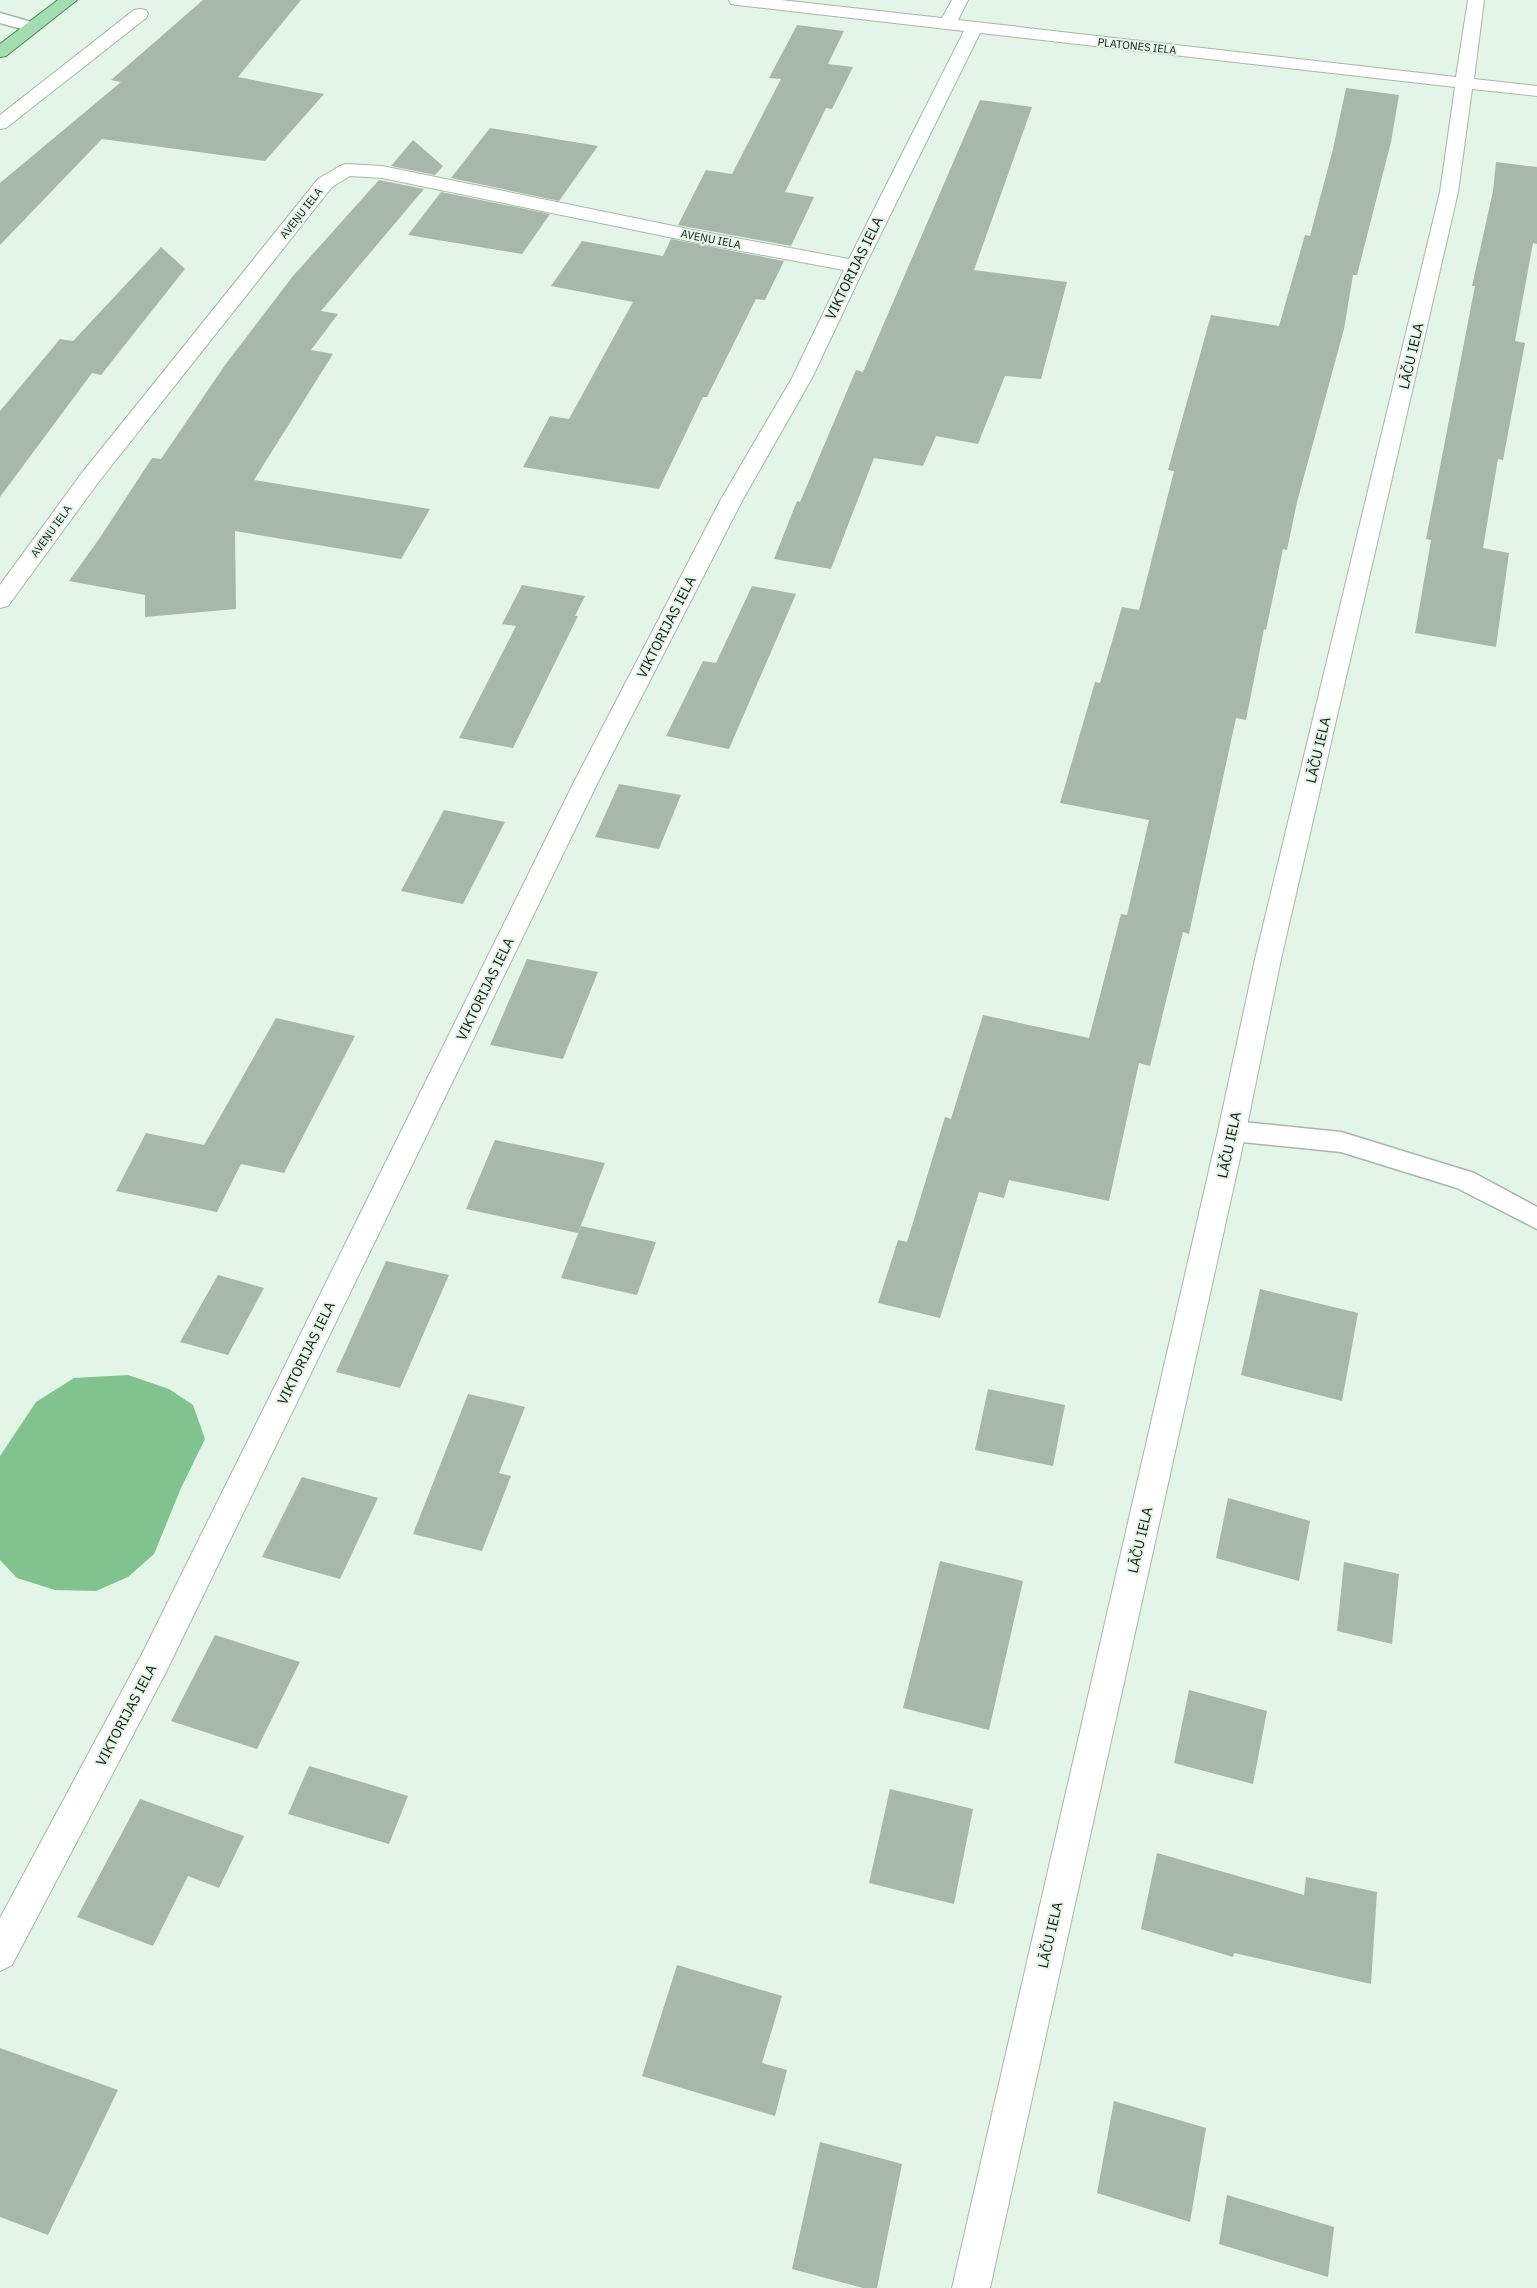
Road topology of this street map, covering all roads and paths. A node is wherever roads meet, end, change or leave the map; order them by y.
1 (68, 0) edge
2 (737, 0) edge
3 (960, 0) edge
4 (1476, 0) edge
5 (140, 14) dead end
6 (0, 18) edge
7 (948, 24) junction
8 (33, 27) junction
9 (974, 27) junction
10 (0, 52) edge
11 (1464, 83) junction
12 (1537, 91) edge
13 (0, 124) edge
14 (854, 266) junction
15 (0, 601) edge
16 (1232, 1131) junction
17 (1537, 1219) edge
18 (0, 1953) edge
19 (971, 2288) edge

1 - 8 main road
2 - 7 street, PLATONES IELA
3 - 7 street
4 - 11 street, LĀČU IELA
5 - 13 street
6 - 8 lane
7 - 9 street, PLATONES IELA
8 - 10 main road
9 - 11 street, PLATONES IELA
9 - 14 street, VIKTORIJAS IELA
11 - 12 street, PLATONES IELA
11 - 16 street, LĀČU IELA
14 - 15 street, AVEŅU IELA
14 - 18 street, VIKTORIJAS IELA
16 - 17 lane
16 - 19 street, LĀČU IELA

